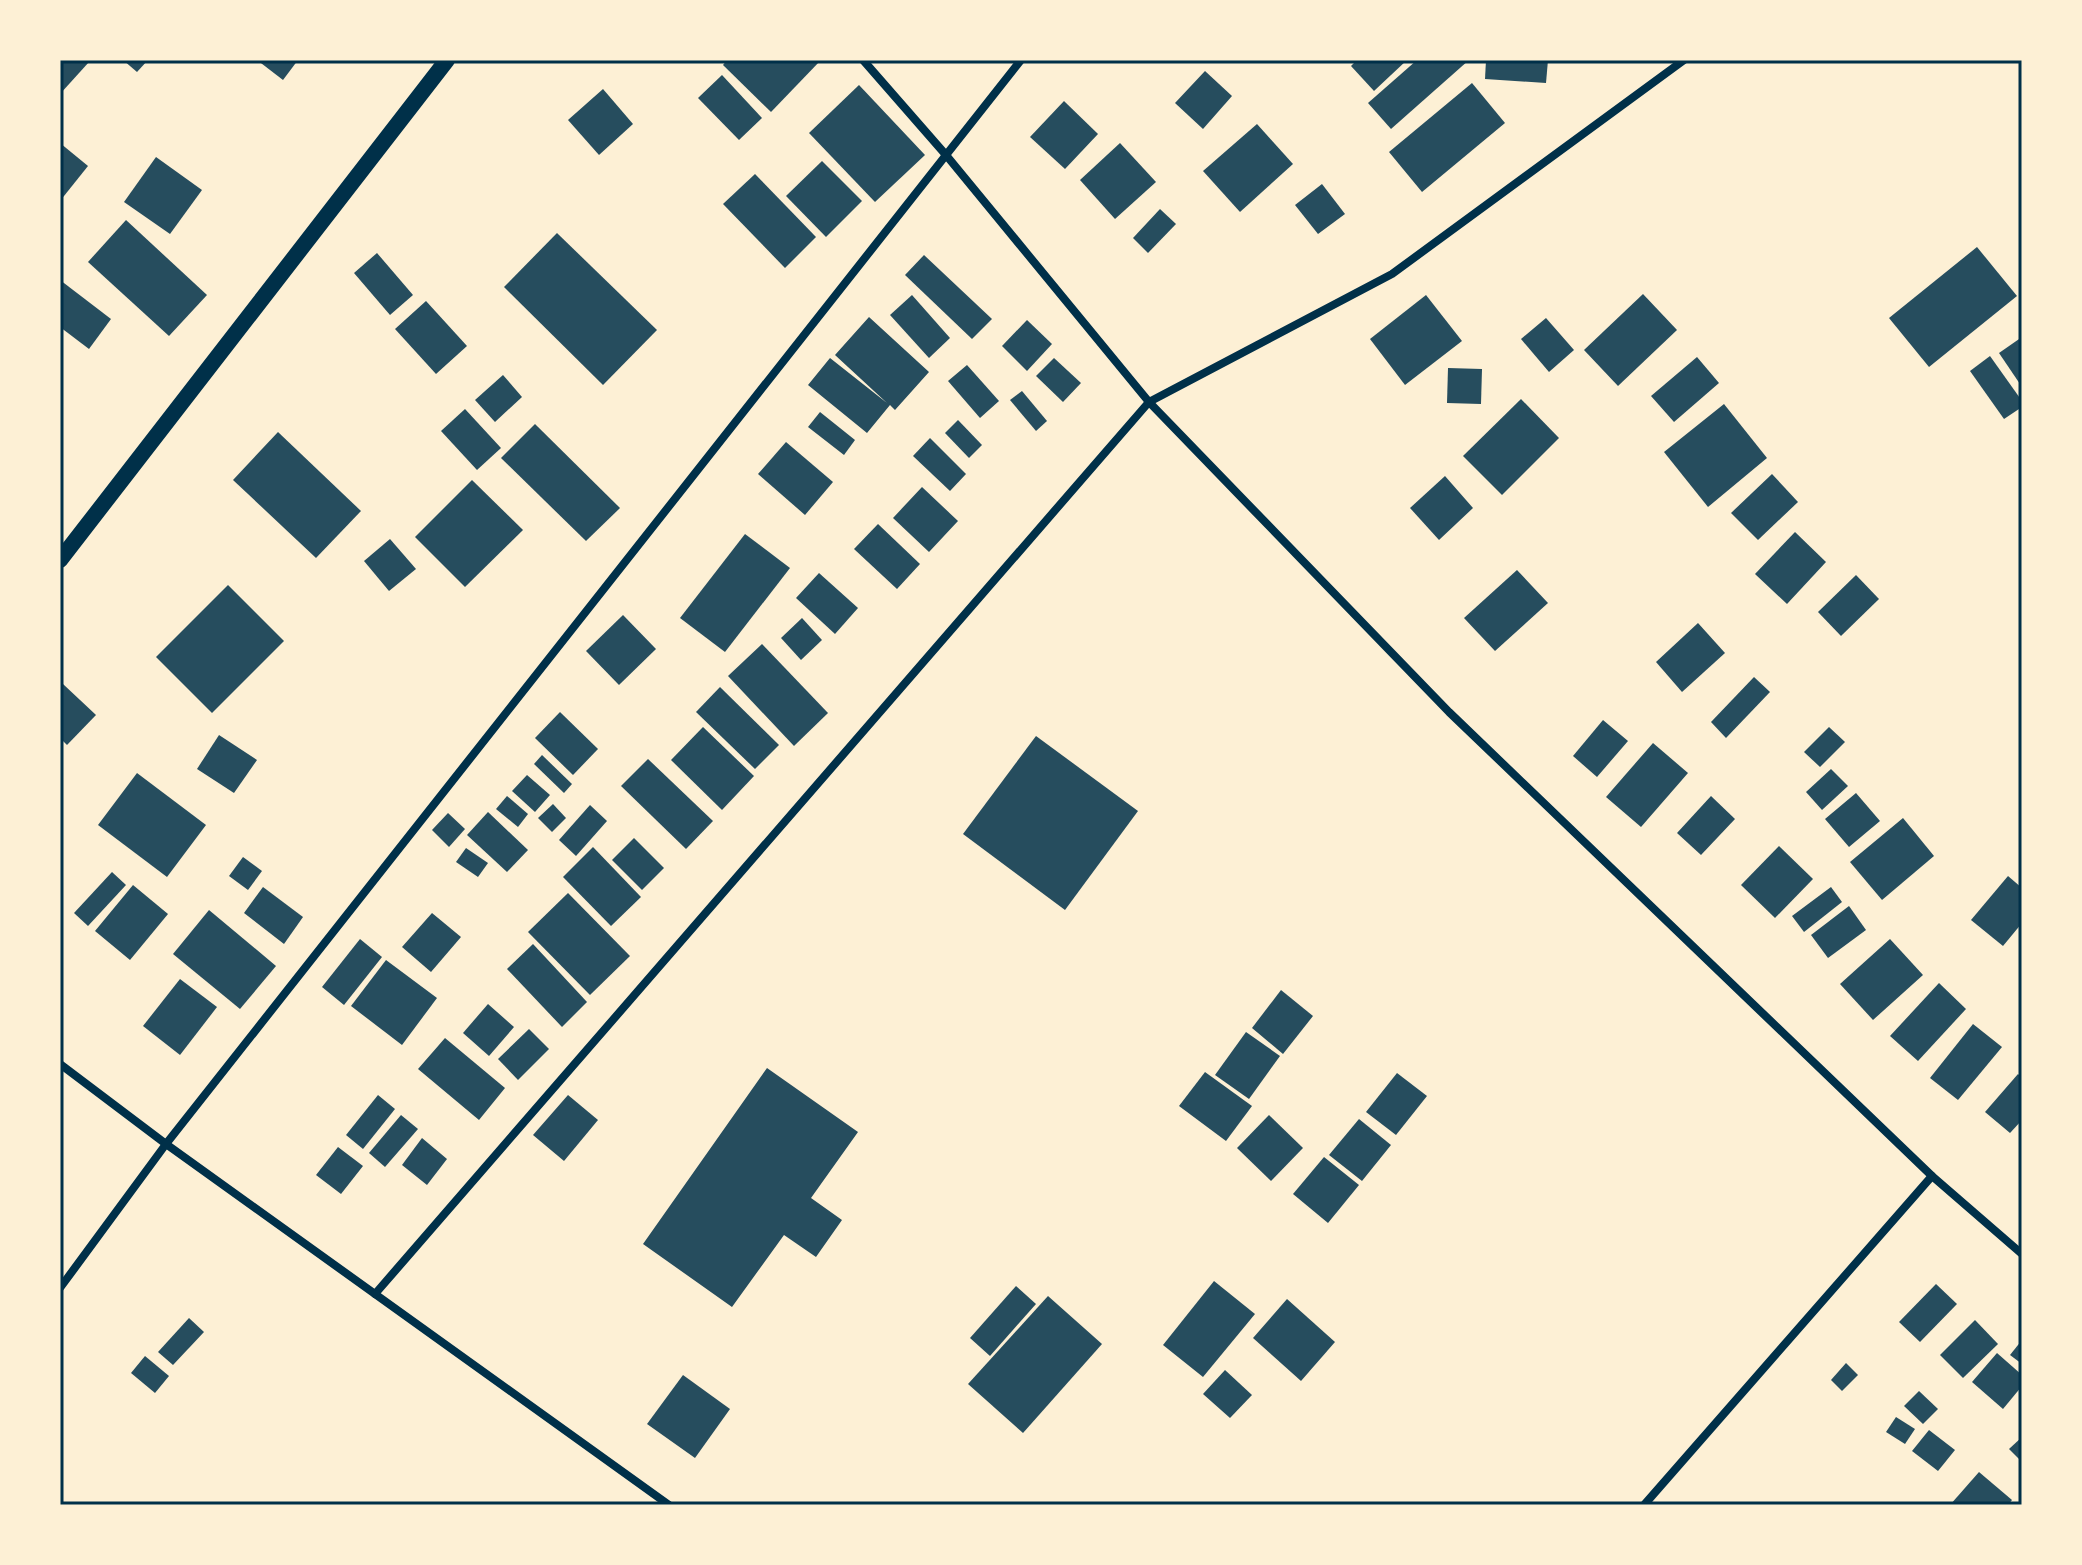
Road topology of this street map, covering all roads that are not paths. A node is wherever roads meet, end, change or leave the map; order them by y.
1 (447, 60) edge
2 (863, 60) edge
3 (1021, 60) edge
4 (1684, 60) edge
5 (946, 155) junction
6 (1149, 402) junction
7 (60, 560) edge
8 (60, 1064) edge
9 (166, 1144) junction
10 (1932, 1176) junction
11 (2022, 1254) edge
12 (60, 1288) edge
13 (375, 1294) junction
14 (669, 1505) edge
15 (1644, 1505) edge

1 - 7 main road
2 - 5 street
3 - 5 street
4 - 6 street
5 - 6 street
5 - 9 street
6 - 10 street
6 - 13 street
8 - 9 street
9 - 12 street
9 - 13 street
10 - 11 street
10 - 15 street
13 - 14 street

